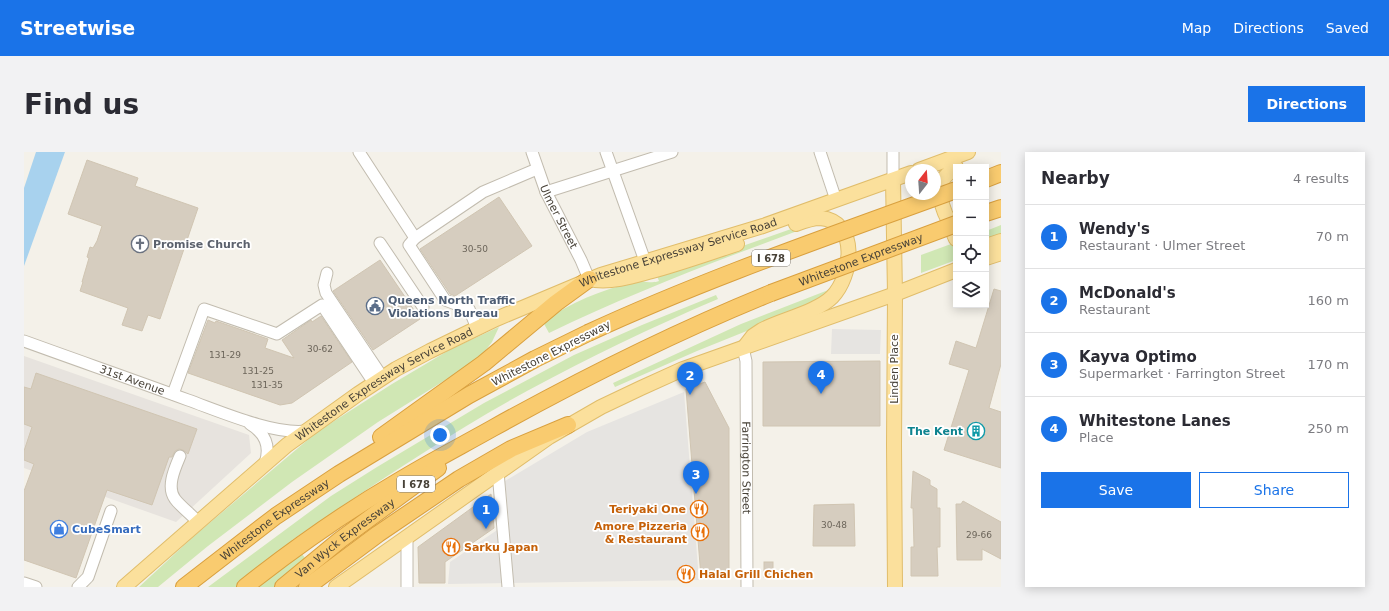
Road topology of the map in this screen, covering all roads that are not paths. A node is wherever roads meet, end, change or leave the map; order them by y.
1 (359, 152) edge
2 (532, 152) edge
3 (606, 152) edge
4 (672, 152) edge
5 (820, 152) edge
6 (893, 152) edge
7 (968, 152) edge
8 (981, 152) edge
9 (935, 164) edge
10 (961, 164) edge
11 (953, 169) edge
12 (537, 170) junction
13 (612, 171) junction
14 (1001, 173) edge
15 (905, 175) edge
16 (989, 178) edge
17 (893, 180) junction
18 (953, 191) edge
19 (546, 192) junction
20 (836, 200) junction
21 (1001, 208) edge
22 (989, 212) edge
23 (953, 225) edge
24 (955, 236) edge
25 (415, 238) junction
26 (1001, 241) edge
27 (380, 243) dead end
28 (989, 245) edge
29 (1001, 253) edge
30 (989, 257) edge
31 (645, 261) junction
32 (953, 271) edge
33 (327, 274) dead end
34 (589, 279) junction
35 (895, 294) junction
36 (423, 307) dead end
37 (477, 328) junction
38 (24, 341) edge
39 (743, 348) junction
40 (378, 381) junction
41 (173, 394) junction
42 (527, 409) junction
43 (241, 418) junction
44 (568, 425) junction
45 (306, 431) junction
46 (180, 456) dead end
47 (265, 463) junction
48 (498, 472) junction
49 (111, 511) dead end
50 (276, 516) junction
51 (198, 522) junction
52 (407, 537) junction
53 (313, 582) edge
54 (24, 583) edge
55 (36, 587) edge
56 (78, 587) edge
57 (124, 587) edge
58 (184, 587) edge
59 (245, 587) edge
60 (283, 587) edge
61 (336, 587) edge
62 (407, 587) edge
63 (508, 587) edge
64 (746, 587) edge
65 (895, 587) edge

1 - 25 street
2 - 12 street, Ulmer Street
3 - 13 street
4 - 13 street
5 - 20 street
6 - 17 street, Linden Place
7 - 9 main road
8 - 10 main road
11 - 24 main road
12 - 19 street, Ulmer Street
12 - 25 street
13 - 19 street
13 - 31 street
14 - 16 highway
15 - 17 main road, Whitestone Expressway Service Road
17 - 20 main road, Whitestone Expressway Service Road
17 - 35 main road, Linden Place
18 - 50 highway, Whitestone Expressway / I 678, bridge
19 - 34 street, Ulmer Street
20 - 31 main road, Whitestone Expressway Service Road
21 - 22 highway
23 - 42 highway, Whitestone Expressway / I 678, bridge
25 - 37 street
26 - 28 main road
27 - 36 street
29 - 30 main road
31 - 34 main road, Whitestone Expressway Service Road
32 - 35 main road
33 - 40 street
34 - 37 main road, Whitestone Expressway Service Road
34 - 39 main road
34 - 50 highway
35 - 39 main road
35 - 65 main road, Linden Place
37 - 40 main road, Whitestone Expressway Service Road
38 - 41 street, 31st Avenue
39 - 44 main road
39 - 64 street, Farrington Street
40 - 41 street
40 - 45 main road, Whitestone Expressway Service Road
41 - 43 street, 31st Avenue
42 - 59 highway, Whitestone Expressway
42 - 60 highway, Van Wyck Expressway / I 678
43 - 45 street, 31st Avenue
43 - 47 street, 31st Avenue
44 - 48 main road
44 - 53 highway
45 - 47 main road, Whitestone Expressway Service Road
46 - 51 street
47 - 51 main road, Whitestone Expressway Service Road
48 - 52 main road
48 - 63 street
49 - 56 street
50 - 58 highway, Whitestone Expressway / I 678
51 - 57 main road, Whitestone Expressway Service Road
52 - 61 main road
52 - 62 street
54 - 55 street

